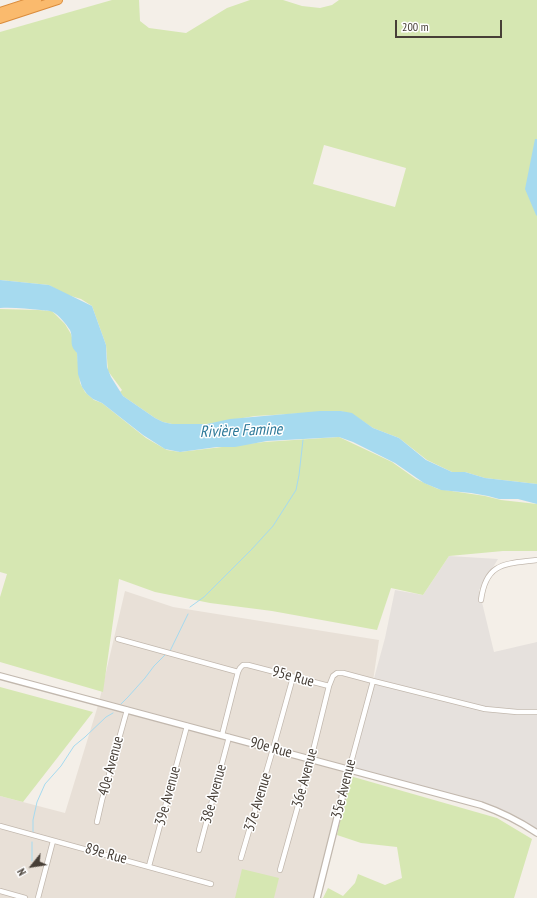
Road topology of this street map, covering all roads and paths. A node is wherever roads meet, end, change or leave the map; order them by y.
1 (37, 0) edge
2 (58, 0) edge
3 (0, 12) edge
4 (0, 19) edge
5 (537, 560) edge
6 (481, 600) dead end
7 (118, 640) dead end
8 (238, 672) junction
9 (0, 676) edge
10 (293, 677) junction
11 (373, 681) junction
12 (329, 686) junction
13 (127, 710) junction
14 (537, 712) edge
15 (187, 726) junction
16 (222, 735) junction
17 (229, 737) junction
18 (273, 749) junction
19 (311, 759) junction
20 (349, 770) junction
21 (97, 822) dead end
22 (0, 826) edge
23 (537, 833) edge
24 (53, 841) junction
25 (199, 850) dead end
26 (241, 858) dead end
27 (150, 866) junction
28 (280, 870) dead end
29 (211, 884) dead end
30 (0, 891) edge
31 (11, 896) edge
32 (26, 898) edge
33 (38, 898) edge
34 (317, 898) edge

1 - 3 highway
2 - 4 highway
5 - 6 street
7 - 8 street
8 - 10 street, 95e Rue
8 - 16 street
9 - 13 street, 90e Rue
10 - 12 street, 95e Rue
10 - 18 street, 37e Avenue
11 - 12 street, 95e Rue
11 - 14 street, 95e Rue
11 - 20 street, 35e Avenue
12 - 19 street, 36e Avenue
13 - 15 street, 90e Rue
13 - 21 street, 40e Avenue
15 - 16 street, 90e Rue
15 - 27 street, 39e Avenue
16 - 17 street, 90e Rue
17 - 18 street, 90e Rue
17 - 25 street, 38e Avenue
18 - 19 street, 90e Rue
18 - 26 street, 37e Avenue
19 - 20 street, 90e Rue
19 - 28 street, 36e Avenue
20 - 23 street, 90e Rue
20 - 34 street, 35e Avenue
22 - 24 street, 89e Rue
24 - 27 street, 89e Rue
24 - 33 street
27 - 29 street, 89e Rue
30 - 31 street
31 - 32 street

